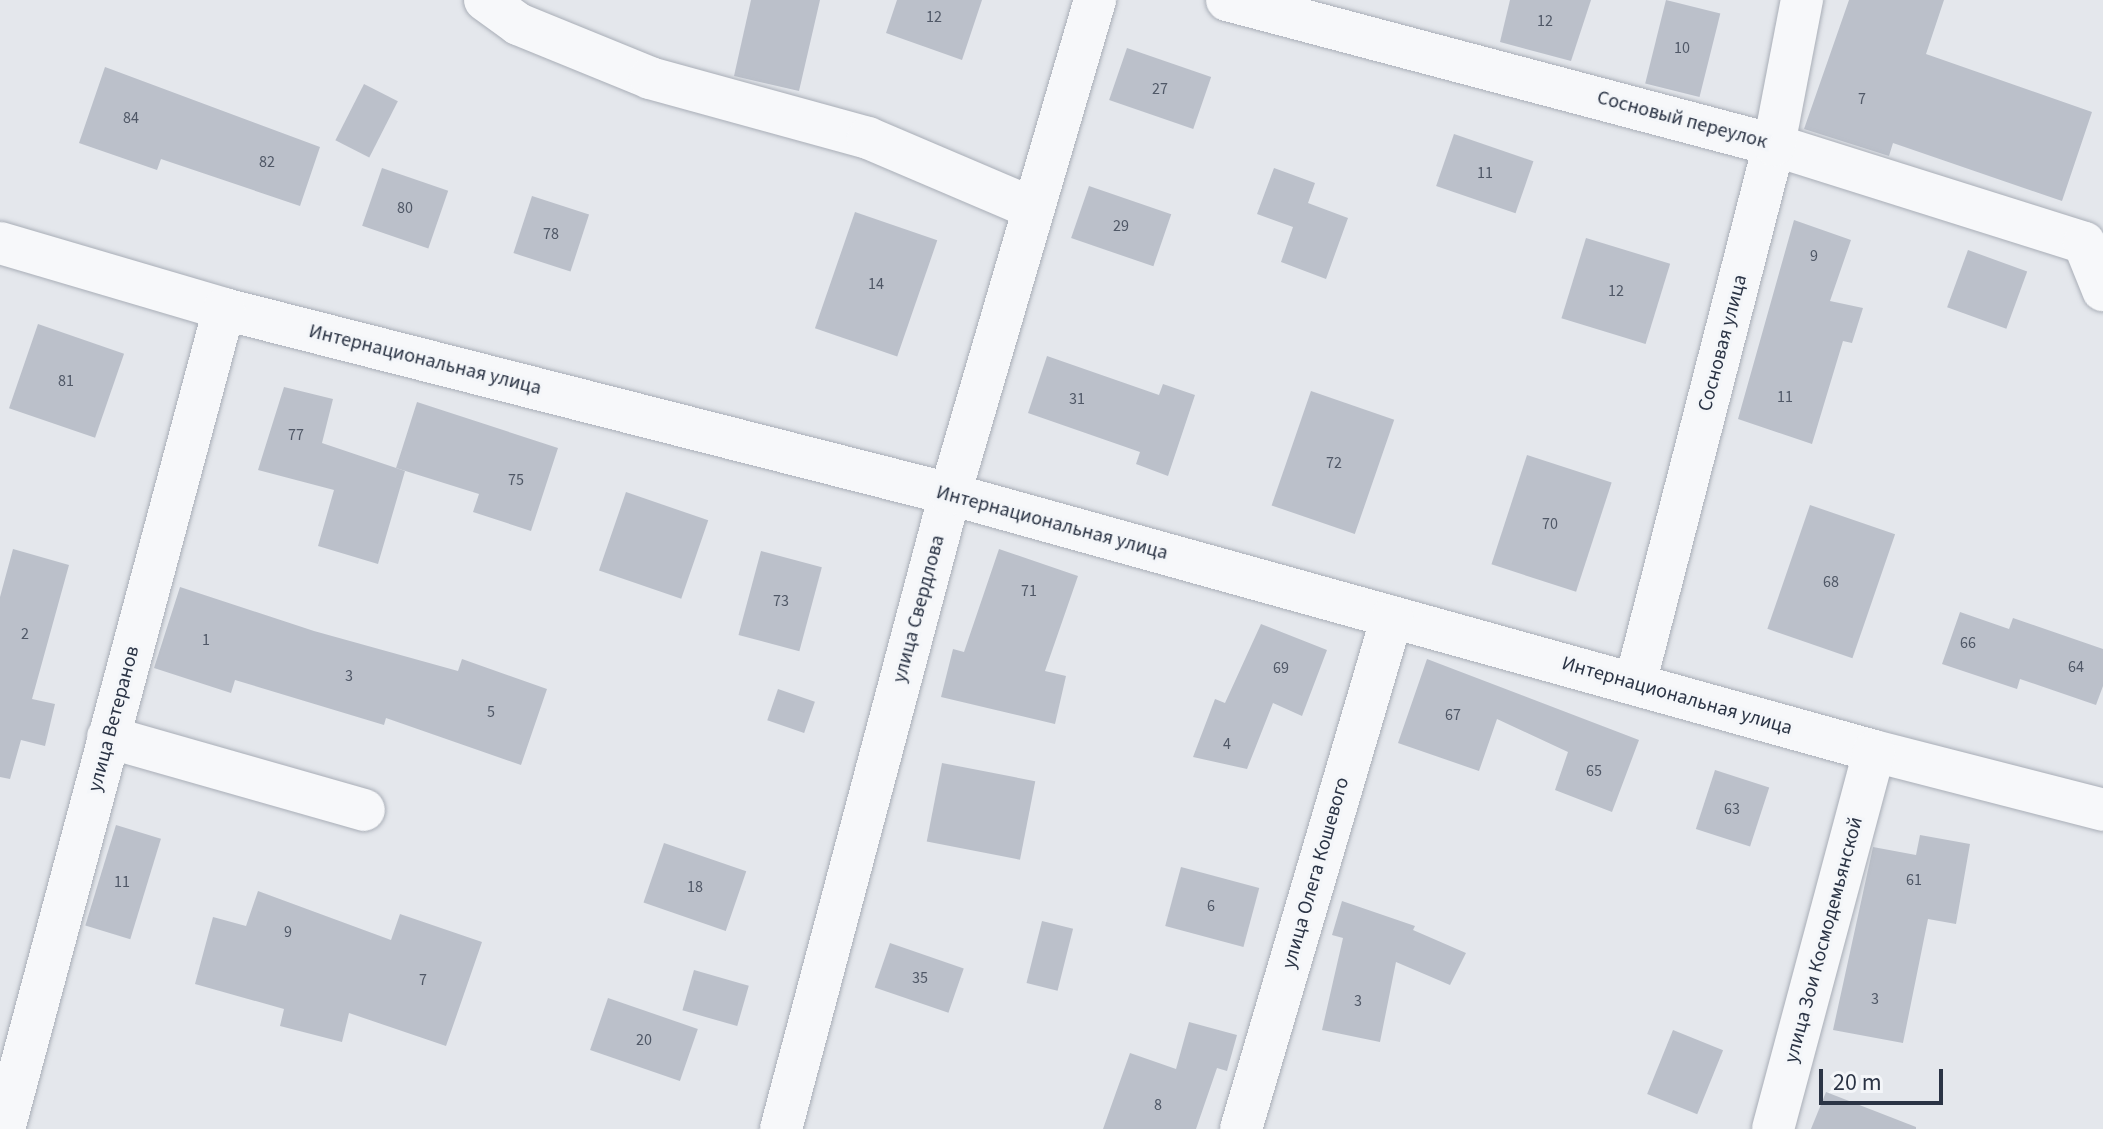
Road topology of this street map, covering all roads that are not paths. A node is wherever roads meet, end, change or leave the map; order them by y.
1 (485, 0) edge
2 (1095, 0) edge
3 (1227, 0) edge
4 (1802, 0) edge
5 (1774, 145) junction
6 (1030, 207) junction
7 (0, 243) edge
8 (2103, 290) edge
9 (224, 309) junction
10 (950, 494) junction
11 (1392, 617) junction
12 (1635, 684) junction
13 (108, 737) junction
14 (1874, 751) junction
15 (364, 810) dead end
16 (2103, 810) edge
17 (4, 1129) edge
18 (781, 1129) edge
19 (1241, 1129) edge
20 (1773, 1129) edge

1 - 6 street
2 - 6 street, улица Свердлова
3 - 5 street, Сосновый переулок
4 - 5 street, Сосновая улица
5 - 8 street, Сосновый переулок
5 - 12 street, Сосновая улица
6 - 10 street, улица Свердлова
7 - 9 street, Интернациональная улица
9 - 10 street, Интернациональная улица
9 - 13 street, улица Ветеранов
10 - 11 street, Интернациональная улица
10 - 18 street, улица Свердлова
11 - 12 street, Интернациональная улица
11 - 19 street, улица Олега Кошевого
12 - 14 street, Интернациональная улица
13 - 15 street
13 - 17 street, улица Ветеранов
14 - 16 street, Интернациональная улица
14 - 20 street, улица Зои Космодемьянской

